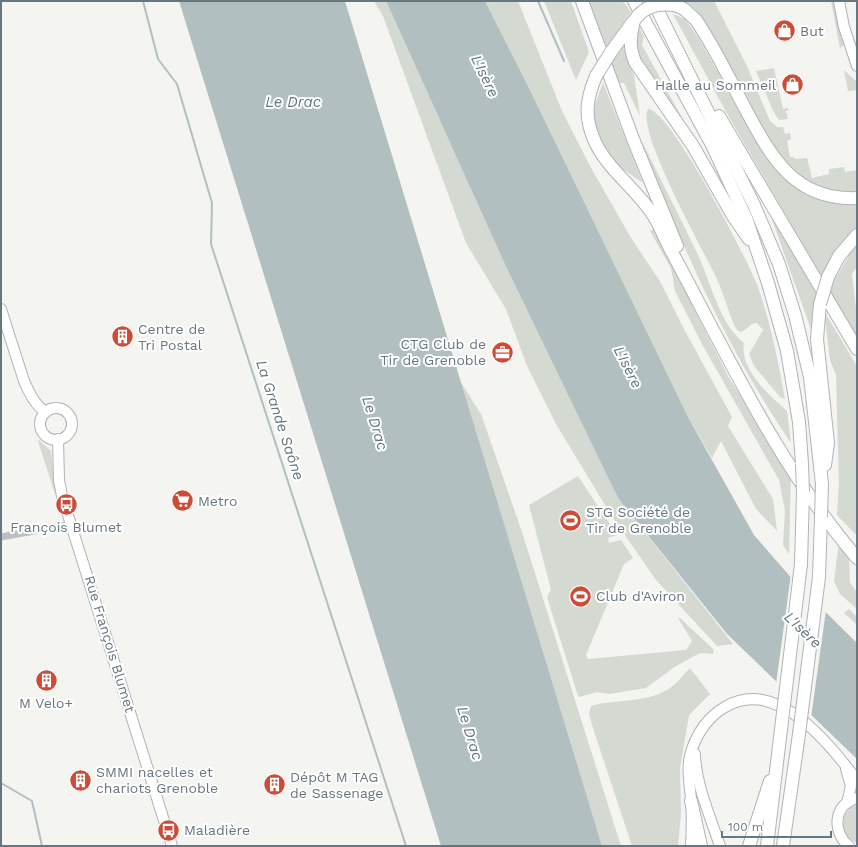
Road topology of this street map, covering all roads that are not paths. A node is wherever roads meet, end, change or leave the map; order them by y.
1 (582, 1) edge
2 (634, 1) edge
3 (653, 1) edge
4 (839, 1) edge
5 (634, 21) junction
6 (673, 40) junction
7 (857, 66) edge
8 (857, 198) edge
9 (857, 235) edge
10 (755, 247) junction
11 (1, 309) edge
12 (703, 310) junction
13 (857, 349) edge
14 (46, 412) junction
15 (58, 439) junction
16 (822, 484) junction
17 (72, 524) junction
18 (1, 537) edge
19 (857, 558) edge
20 (696, 742) junction
21 (777, 761) junction
22 (843, 762) junction
23 (857, 780) edge
24 (857, 798) edge
25 (692, 801) junction
26 (847, 802) junction
27 (172, 846) edge
28 (691, 846) edge
29 (701, 846) edge
30 (720, 846) edge
31 (749, 846) edge
32 (767, 846) edge
33 (783, 846) edge
34 (849, 846) edge

1 - 12 highway
2 - 10 highway
3 - 6 highway
4 - 7 street
5 - 8 highway, bridge
5 - 10 highway
5 - 12 highway, bridge
6 - 13 highway
6 - 16 highway
9 - 16 highway, bridge
10 - 21 highway, bridge
11 - 14 street
12 - 19 highway
14 - 15 street
14 - 15 street
15 - 17 street, Rue François Blumet
16 - 33 highway, bridge
17 - 18 street
17 - 27 street, Rue François Blumet
20 - 22 street
20 - 25 street
20 - 30 street
21 - 31 highway
21 - 32 highway
22 - 23 street
22 - 26 street
24 - 26 street
25 - 28 street
25 - 29 highway
26 - 34 street

